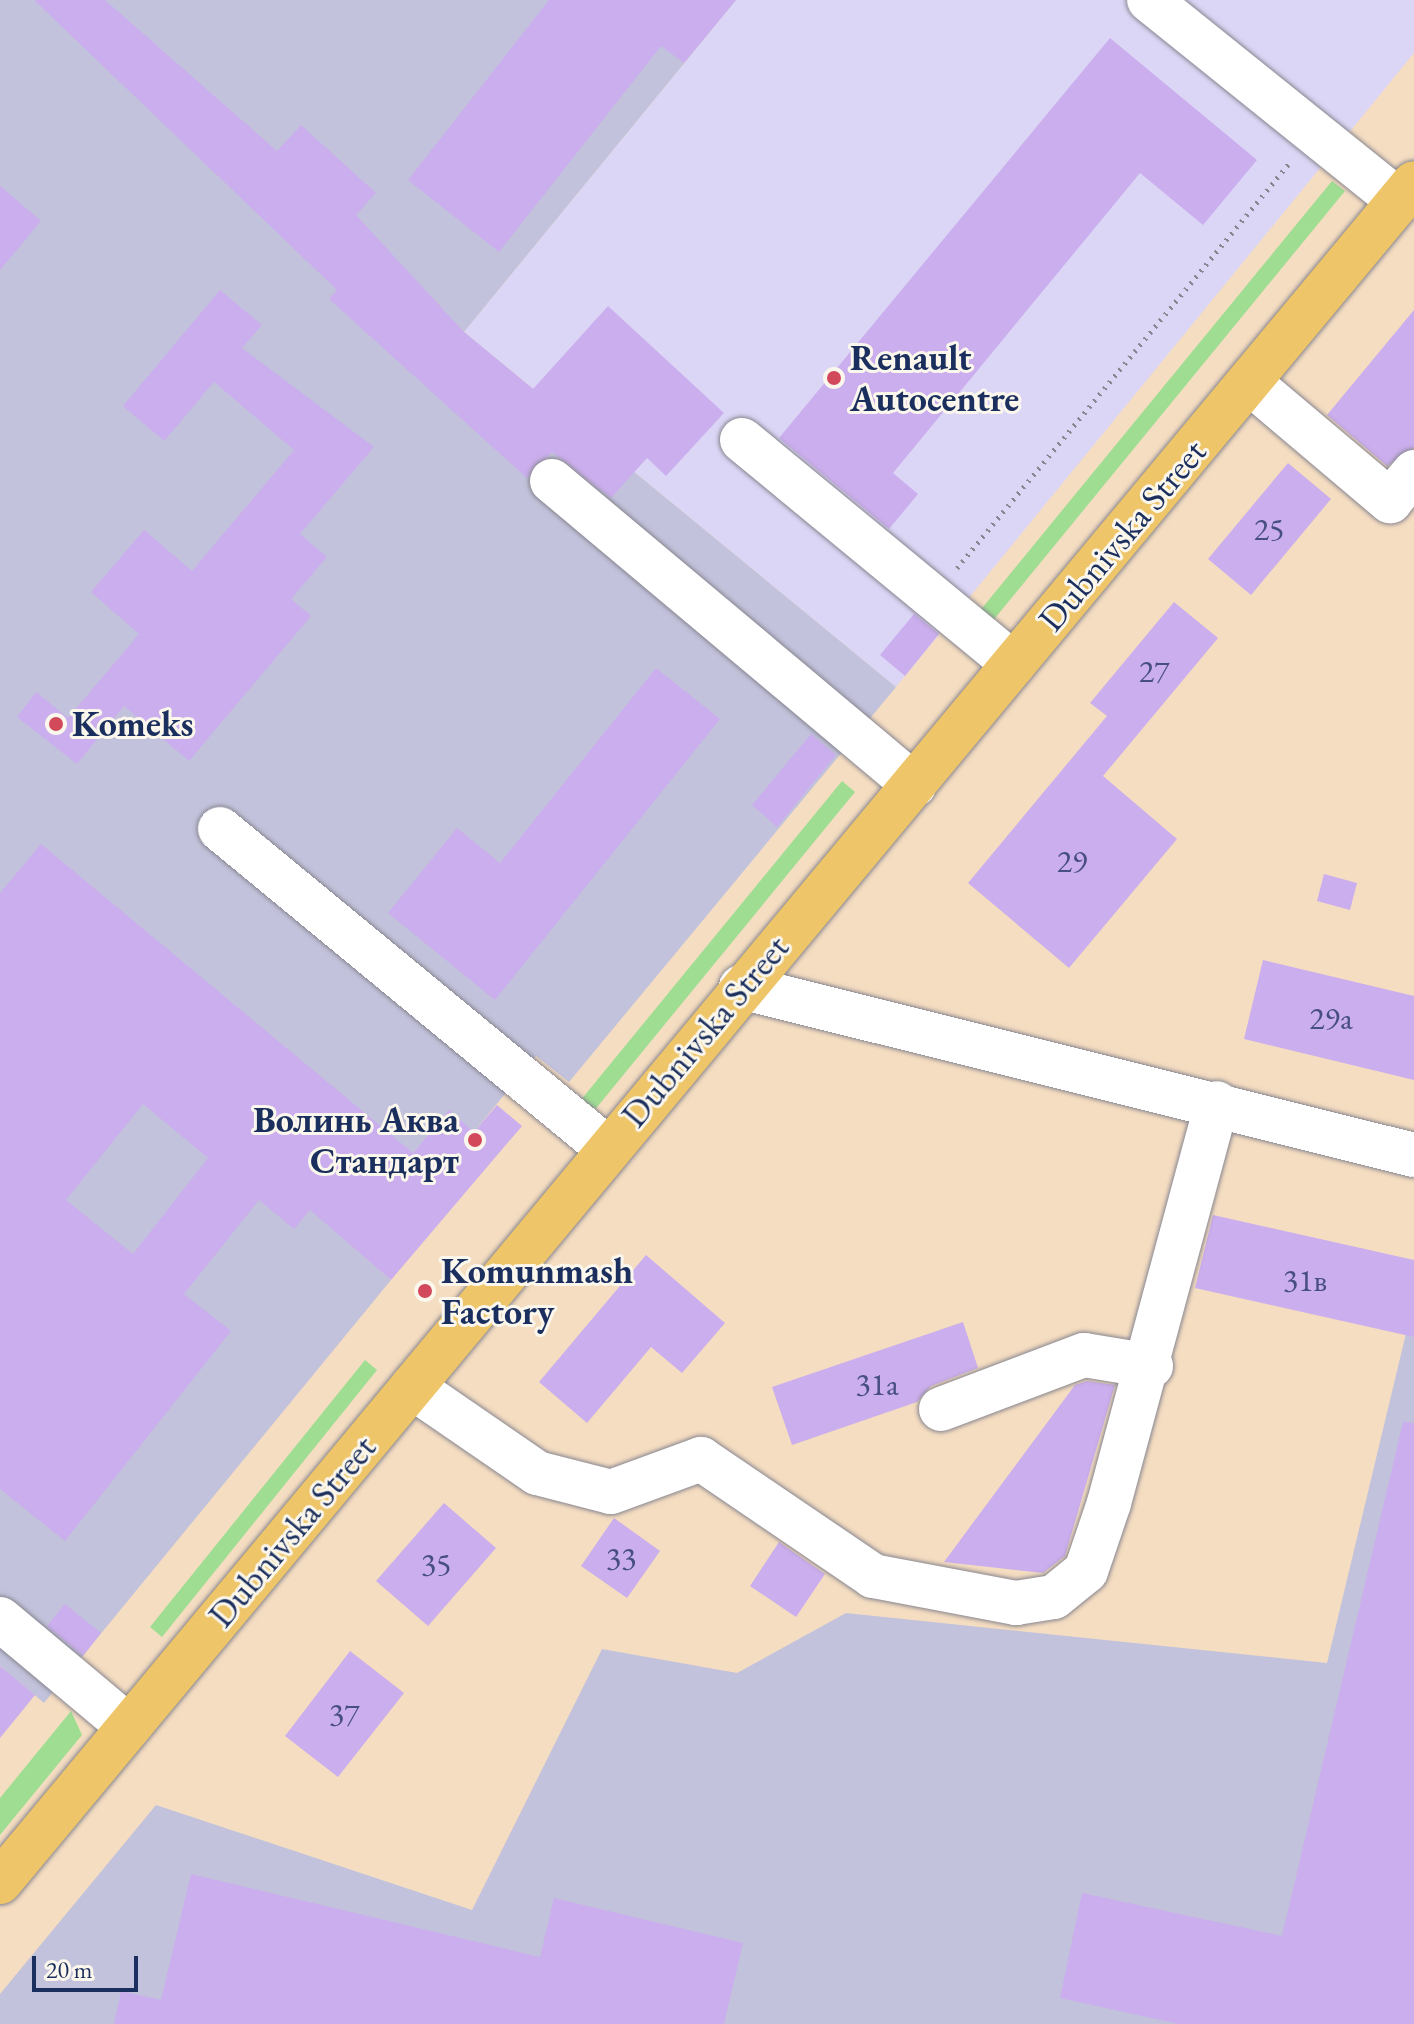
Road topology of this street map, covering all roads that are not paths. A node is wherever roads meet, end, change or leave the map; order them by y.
1 (1149, 0) edge
2 (1407, 192) edge
3 (1249, 382) junction
4 (742, 440) dead end
5 (1414, 472) edge
6 (552, 481) dead end
7 (1014, 664) junction
8 (914, 785) junction
9 (220, 829) dead end
10 (741, 987) junction
11 (1217, 1103) junction
12 (608, 1149) junction
13 (1414, 1155) edge
14 (1151, 1366) junction
15 (412, 1387) junction
16 (941, 1409) dead end
17 (0, 1619) edge
18 (129, 1727) junction
19 (0, 1882) edge

1 - 2 lane
2 - 3 main road, Dubnivska Street
3 - 5 lane
3 - 7 main road, Dubnivska Street
4 - 7 lane
6 - 8 lane
7 - 8 main road, Dubnivska Street
8 - 10 main road, Dubnivska Street
9 - 12 lane
10 - 11 lane
10 - 12 main road, Dubnivska Street
11 - 13 lane
11 - 14 lane
12 - 15 main road, Dubnivska Street
14 - 15 lane
14 - 16 lane
15 - 18 main road, Dubnivska Street
17 - 18 lane
18 - 19 main road, Dubnivska Street

